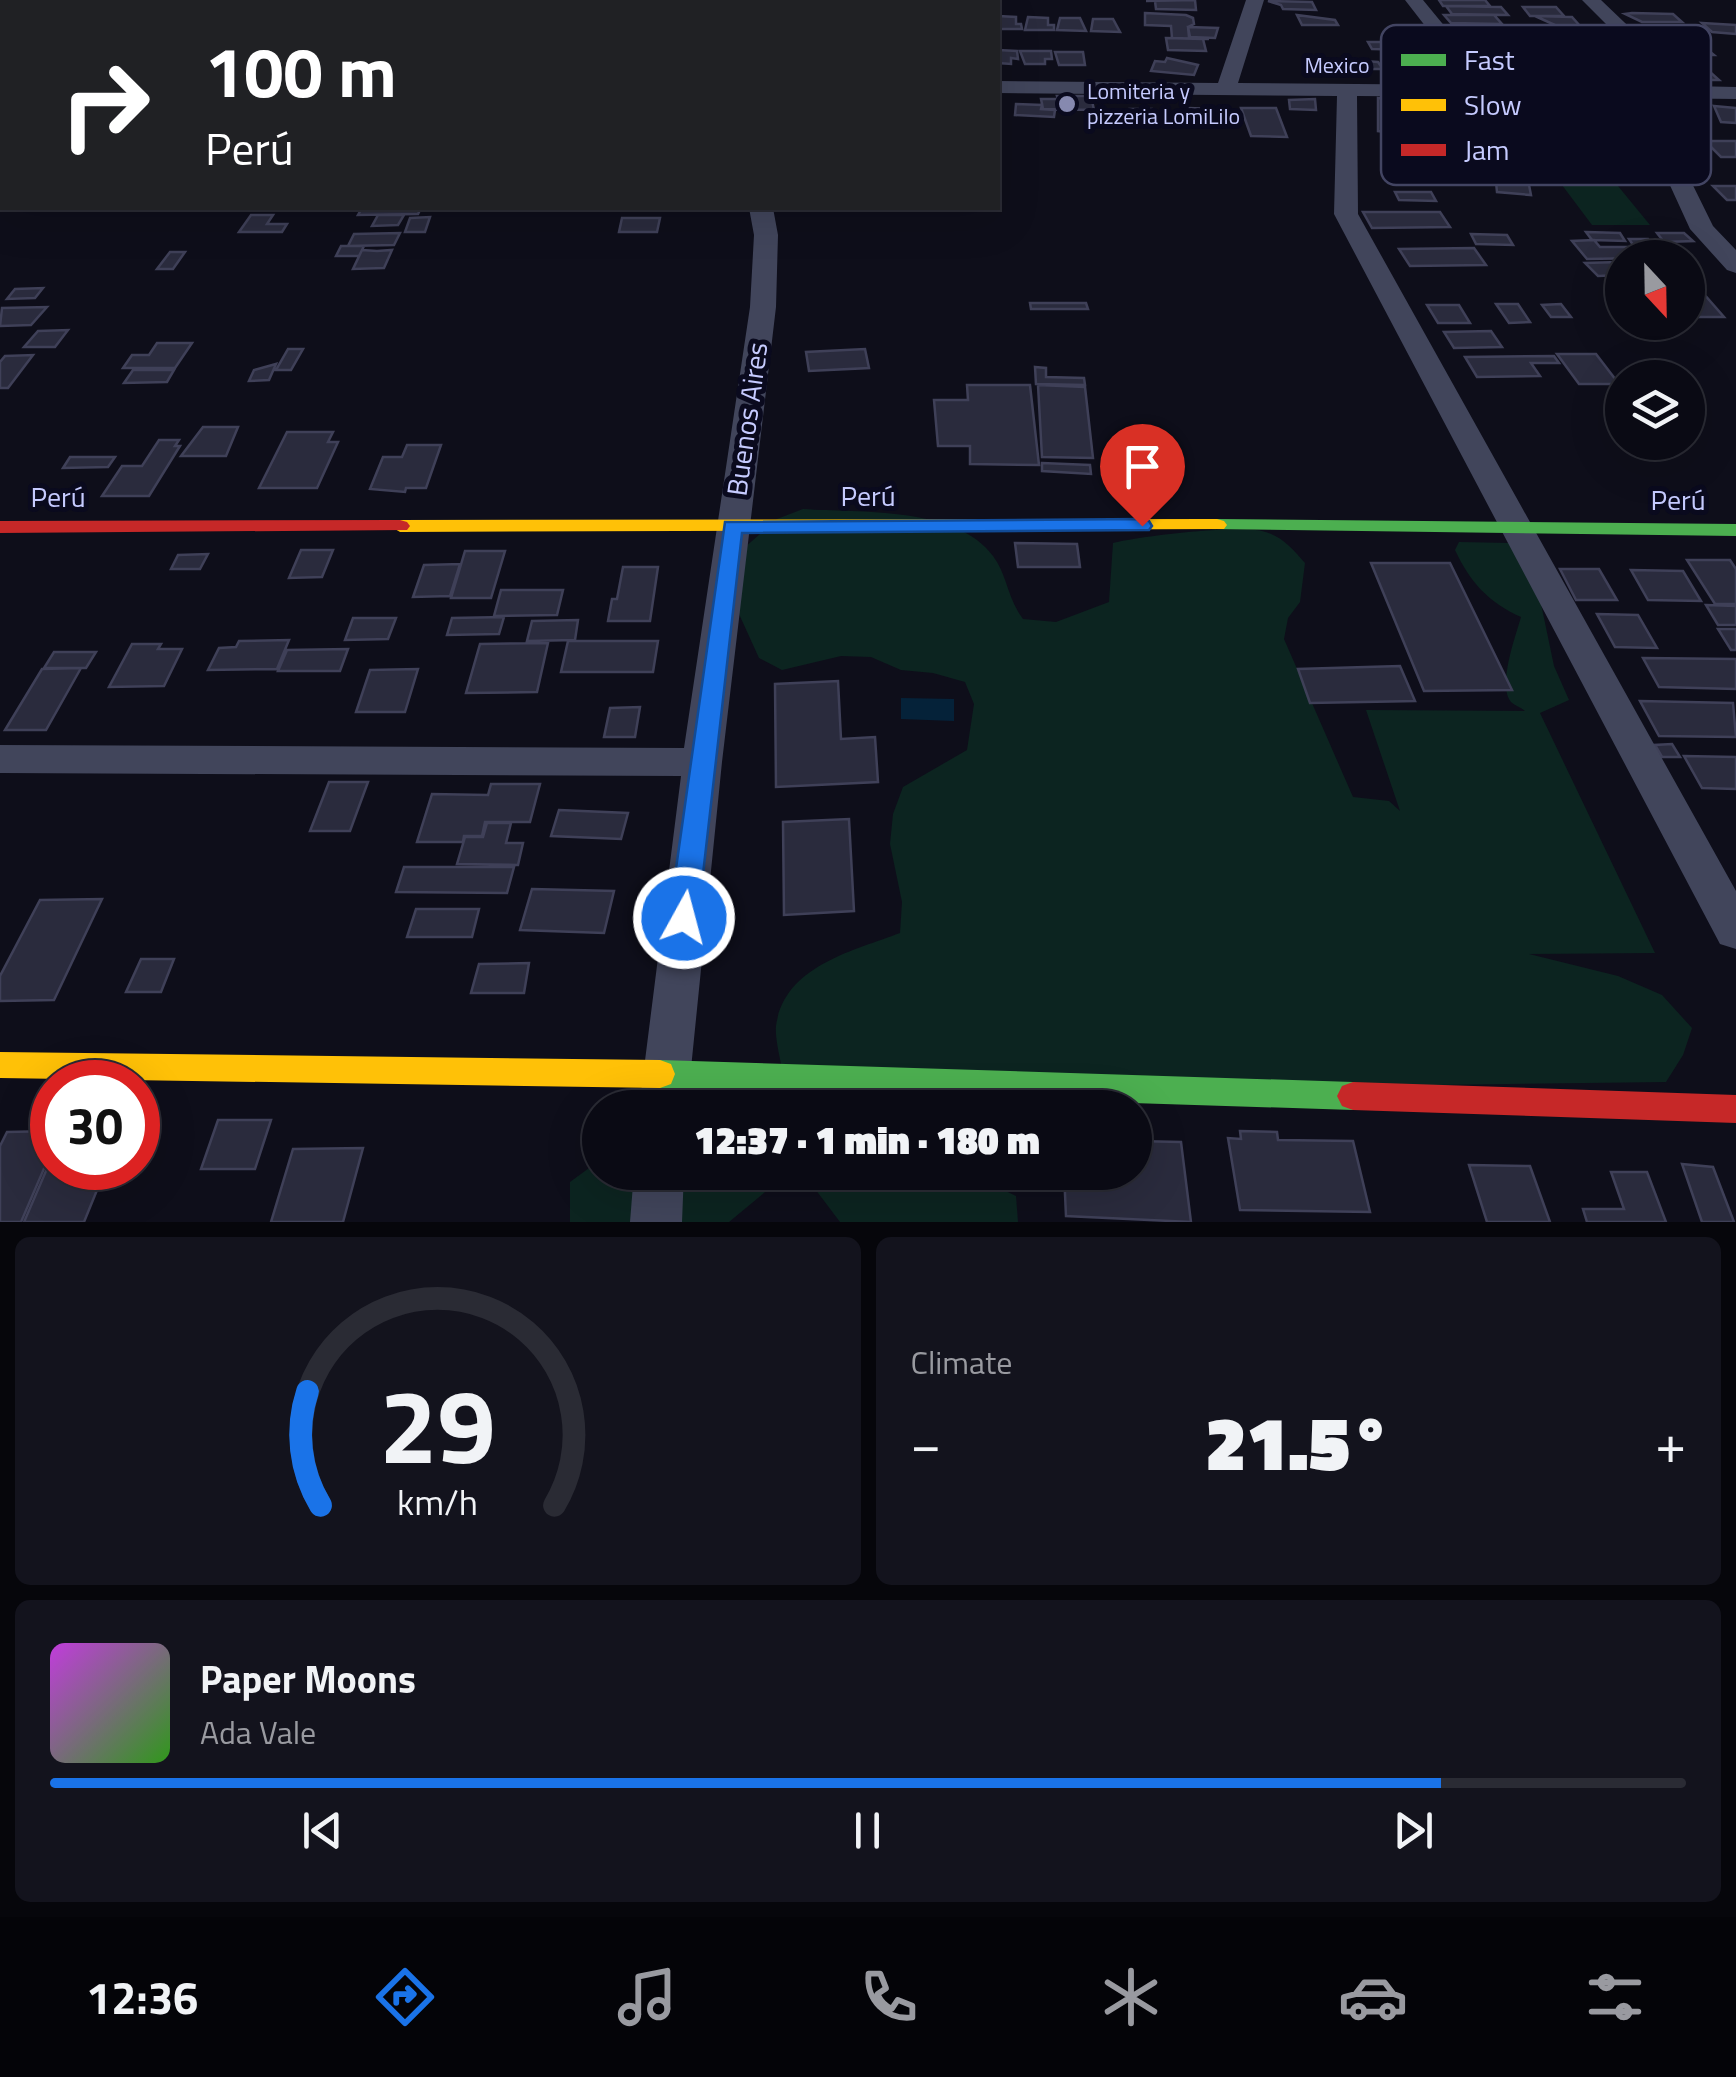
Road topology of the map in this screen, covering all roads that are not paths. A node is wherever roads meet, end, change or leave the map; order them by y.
1 (1255, 0) edge
2 (1414, 0) edge
3 (1591, 0) edge
4 (1434, 25) edge
5 (1617, 25) edge
6 (1000, 87) edge
7 (1226, 89) junction
8 (1347, 90) junction
9 (1381, 90) edge
10 (1681, 185) edge
11 (761, 210) edge
12 (1736, 265) edge
13 (732, 526) junction
14 (0, 527) edge
15 (1518, 530) junction
16 (1736, 530) edge
17 (0, 759) edge
18 (702, 762) junction
19 (1736, 931) edge
20 (0, 1065) edge
21 (664, 1090) edge
22 (1152, 1099) edge
23 (1736, 1109) edge
24 (658, 1190) edge
25 (656, 1222) edge

1 - 7 street
2 - 4 street
3 - 5 street
6 - 7 street, Mexico
7 - 8 street, Mexico
8 - 9 street, Mexico
8 - 15 street
10 - 12 street
11 - 13 street, Buenos Aires
13 - 14 street, Perú
13 - 15 street, Perú
13 - 18 street, Buenos Aires
15 - 16 street, Perú
15 - 19 street
17 - 18 street
18 - 21 street, Buenos Aires
20 - 21 street
22 - 23 street
24 - 25 street

